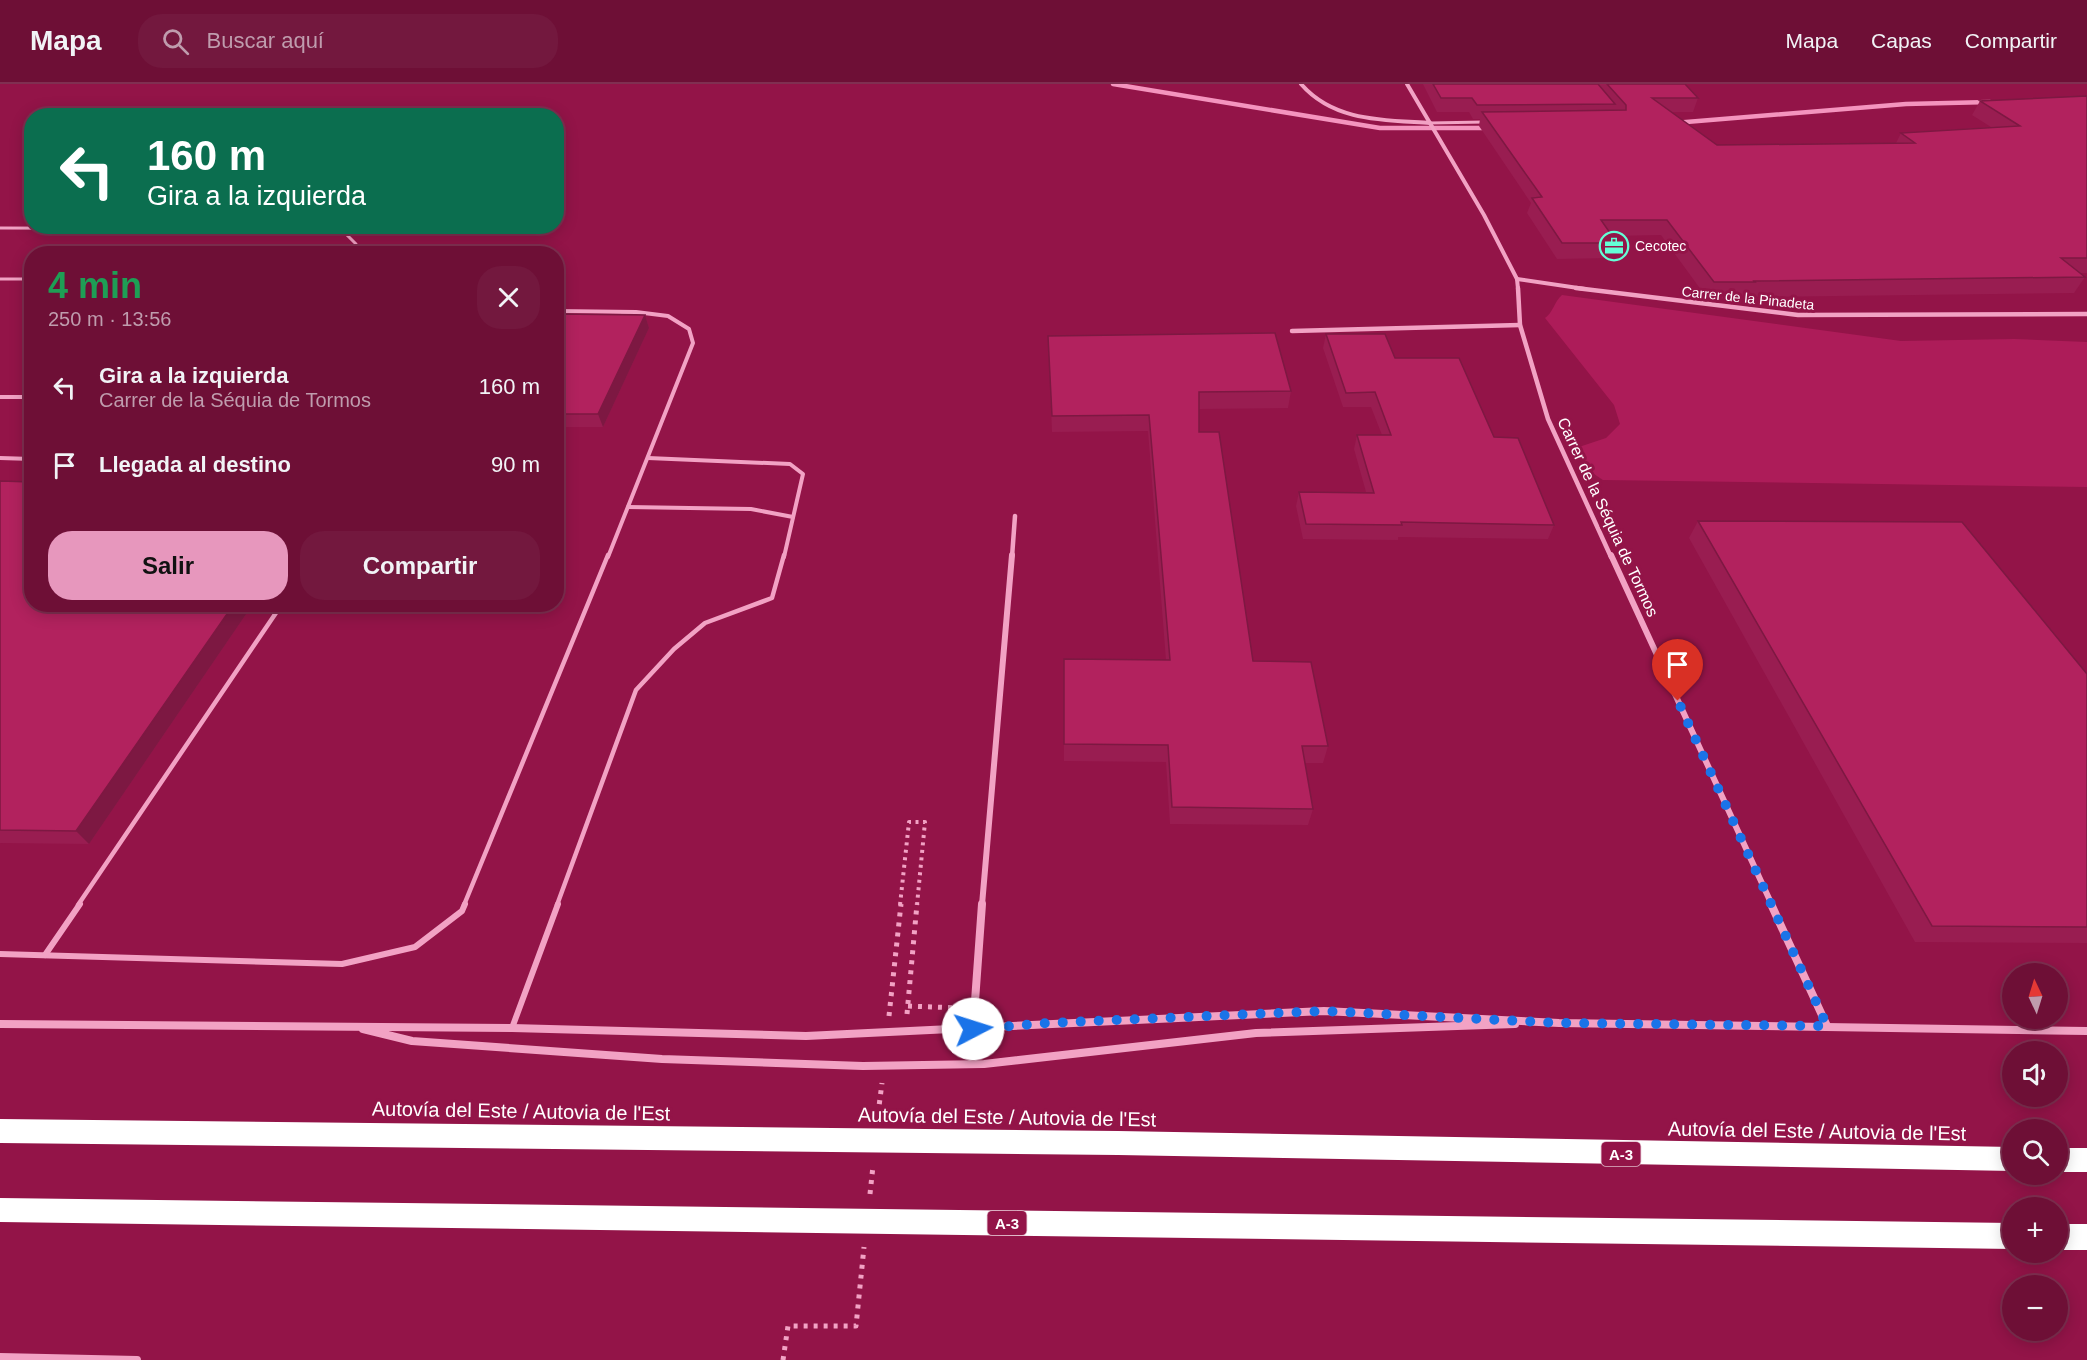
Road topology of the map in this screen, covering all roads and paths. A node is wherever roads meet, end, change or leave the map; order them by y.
1 (1301, 84) edge
2 (1407, 84) edge
3 (1489, 122) edge
4 (1430, 123) junction
5 (0, 228) edge
6 (24, 228) edge
7 (346, 234) edge
8 (356, 246) edge
9 (0, 279) edge
10 (24, 279) edge
11 (1517, 279) junction
12 (564, 311) edge
13 (2087, 314) edge
14 (1520, 326) junction
15 (1292, 331) dead end
16 (0, 397) edge
17 (24, 397) edge
18 (0, 458) edge
19 (648, 458) junction
20 (24, 459) edge
21 (628, 507) junction
22 (1015, 516) dead end
23 (794, 517) junction
24 (277, 612) edge
25 (0, 954) edge
26 (45, 955) junction
27 (908, 1006) dead end
28 (973, 1008) junction
29 (1559, 1023) junction
30 (0, 1024) edge
31 (350, 1026) junction
32 (1827, 1026) junction
33 (512, 1028) junction
34 (973, 1029) junction
35 (2087, 1031) edge
36 (0, 1131) edge
37 (2002, 1160) edge
38 (2068, 1160) edge
39 (2087, 1161) edge
40 (0, 1210) edge
41 (2002, 1236) edge
42 (2068, 1237) edge
43 (2087, 1237) edge
44 (0, 1357) edge
45 (137, 1360) edge

1 - 4 street
2 - 4 street, Carrer de la Séquia de Tormos
3 - 4 lane
4 - 11 street, Carrer de la Séquia de Tormos
5 - 6 lane
7 - 8 lane
9 - 10 lane
11 - 13 street, Carrer de la Pinadeta
11 - 14 street, Carrer de la Séquia de Tormos
12 - 19 lane
14 - 15 street
14 - 32 street, Carrer de la Séquia de Tormos
16 - 17 lane
18 - 20 lane
19 - 21 lane
19 - 23 lane
21 - 23 lane
21 - 26 lane
22 - 28 street
23 - 33 lane
24 - 26 lane
25 - 26 lane
27 - 28 path
28 - 34 street
29 - 31 street
29 - 32 street
29 - 34 street
30 - 31 street
31 - 33 street
32 - 35 street
33 - 34 street
36 - 37 highway, Autovía del Este / Autovia de l'Est / A-3
38 - 39 highway
40 - 41 highway, A-3
42 - 43 highway
44 - 45 street

